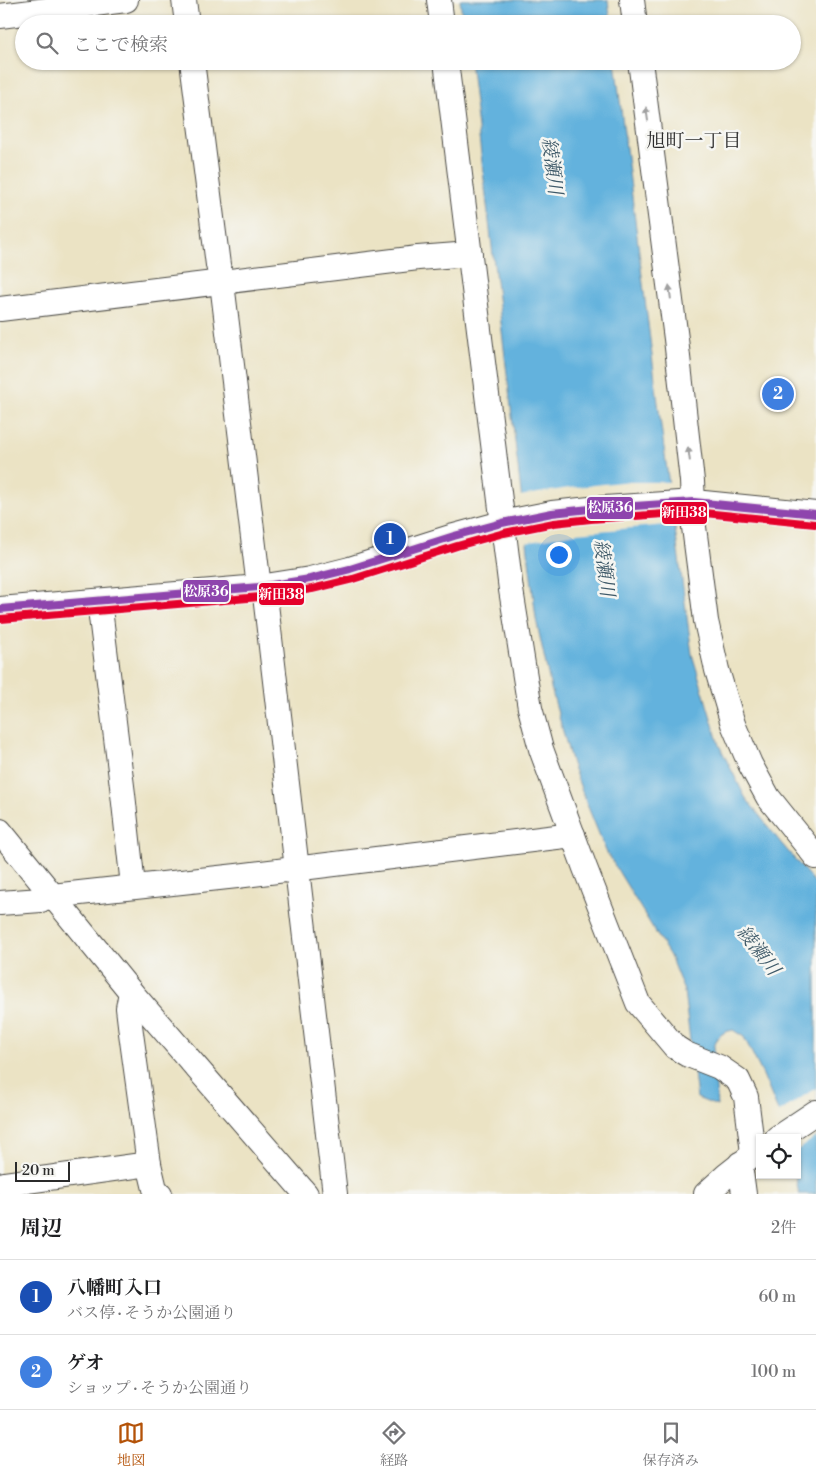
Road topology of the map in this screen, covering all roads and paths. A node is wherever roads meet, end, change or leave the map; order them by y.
1 (126, 0) edge
2 (184, 0) edge
3 (439, 0) edge
4 (632, 0) edge
5 (186, 15) edge
6 (441, 15) edge
7 (634, 15) edge
8 (0, 16) edge
9 (193, 70) edge
10 (447, 70) edge
11 (641, 70) edge
12 (470, 254) junction
13 (222, 283) junction
14 (0, 309) edge
15 (685, 503) junction
16 (816, 514) edge
17 (507, 522) junction
18 (262, 587) junction
19 (99, 600) junction
20 (0, 609) edge
21 (0, 831) edge
22 (574, 835) junction
23 (816, 857) edge
24 (297, 869) junction
25 (132, 886) junction
26 (51, 894) junction
27 (0, 903) edge
28 (131, 992) junction
29 (816, 1112) edge
30 (783, 1134) edge
31 (751, 1155) edge
32 (149, 1164) junction
33 (5, 1184) dead end
34 (160, 1194) edge
35 (306, 1194) edge
36 (335, 1194) edge
37 (706, 1194) edge
38 (744, 1194) edge

1 - 8 street
2 - 5 street
3 - 6 street
4 - 7 street
9 - 13 street
10 - 12 street
15 -> 11 street
12 - 13 street
12 - 17 street
13 - 14 street
13 - 18 street
15 - 16 street
15 - 17 street
15 - 23 street
17 - 18 street
17 - 22 street
18 - 19 street
18 - 24 street
19 - 20 street
19 - 25 street
21 - 26 street
22 - 24 street
22 - 31 street
24 - 25 street
24 - 36 street
25 - 26 street
26 - 27 street
26 - 28 street
28 - 32 street
28 - 35 street
29 - 30 street
31 - 37 street
31 - 38 street
32 - 33 street
32 - 34 street

